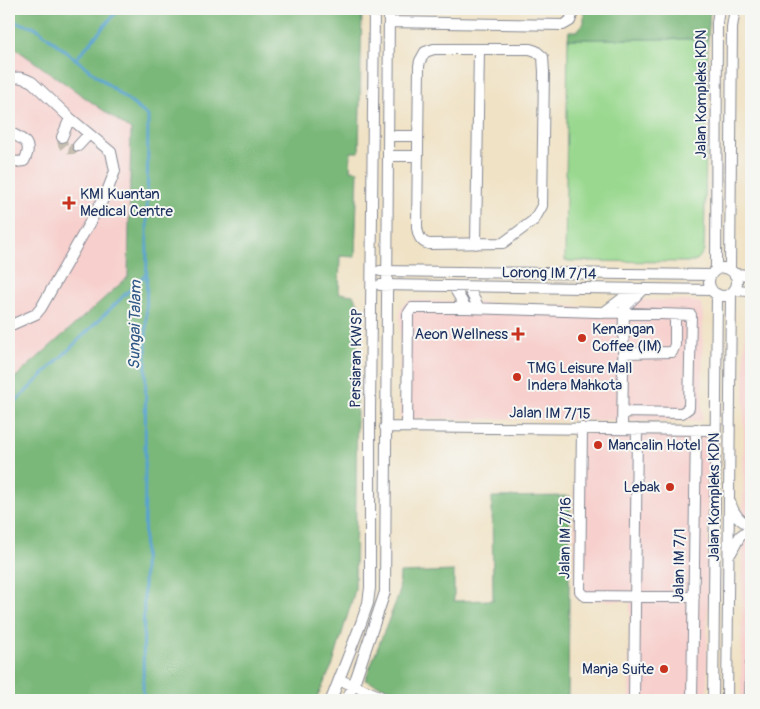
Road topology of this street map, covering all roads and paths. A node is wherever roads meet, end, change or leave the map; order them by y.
1 (374, 9) edge
2 (389, 9) edge
3 (574, 9) edge
4 (719, 10) edge
5 (734, 12) edge
6 (389, 22) junction
7 (374, 37) junction
8 (389, 37) junction
9 (479, 49) junction
10 (9, 81) edge
11 (70, 118) junction
12 (9, 132) edge
13 (89, 134) junction
14 (388, 136) junction
15 (418, 136) junction
16 (62, 137) dead end
17 (78, 146) dead end
18 (388, 156) junction
19 (418, 156) junction
20 (9, 159) edge
21 (476, 244) junction
22 (372, 271) junction
23 (386, 271) junction
24 (713, 272) junction
25 (732, 272) junction
26 (751, 275) edge
27 (386, 285) junction
28 (372, 286) junction
29 (453, 286) junction
30 (468, 287) junction
31 (639, 289) junction
32 (751, 290) edge
33 (714, 292) junction
34 (732, 292) junction
35 (466, 308) junction
36 (479, 308) junction
37 (603, 313) junction
38 (624, 313) junction
39 (675, 314) junction
40 (9, 326) edge
41 (624, 353) junction
42 (370, 411) junction
43 (386, 411) junction
44 (623, 412) junction
45 (385, 426) junction
46 (407, 426) junction
47 (582, 428) junction
48 (622, 429) junction
49 (637, 429) junction
50 (696, 429) junction
51 (715, 430) junction
52 (729, 498) junction
53 (751, 527) edge
54 (728, 558) junction
55 (635, 596) junction
56 (694, 597) junction
57 (751, 663) edge
58 (340, 680) junction
59 (353, 686) junction
60 (375, 698) edge
61 (331, 700) edge
62 (347, 700) edge
63 (389, 700) edge
64 (634, 700) edge
65 (692, 700) edge
66 (713, 700) edge
67 (727, 700) edge
68 (750, 700) edge

1 - 7 street, Persiaran KWSP
2 - 6 street, Persiaran KWSP
3 - 6 street
4 - 5 street
4 - 24 street, Jalan Kompleks KDN
5 - 25 street, Jalan Kompleks KDN
6 - 8 street, Persiaran KWSP
7 - 8 street
7 - 22 street, Persiaran KWSP
8 - 14 street, Persiaran KWSP
9 - 15 street
9 - 21 street
9 - 21 street
10 - 11 street
11 - 13 street
11 - 16 street
12 - 20 street
13 - 17 street
13 - 40 street
14 - 15 street
14 - 18 street, Persiaran KWSP
15 - 19 street
18 - 19 street
18 - 23 street, Persiaran KWSP
19 - 21 street
22 - 23 street, Lorong IM 7/14
22 - 28 street, Persiaran KWSP
23 - 24 street, Lorong IM 7/14
23 - 27 street, Persiaran KWSP
24 - 25 street
24 - 33 street
25 - 26 street
25 - 34 street
27 - 28 street, Lorong IM 7/14
27 - 29 street, Lorong IM 7/14
27 - 43 street, Persiaran KWSP
28 - 42 street, Persiaran KWSP
29 - 30 street, Lorong IM 7/14
29 - 35 street
30 - 31 street, Lorong IM 7/14
30 - 36 street
31 - 33 street, Lorong IM 7/14
31 - 37 street
31 - 38 street
32 - 34 street
33 - 34 street
33 - 51 street, Jalan Kompleks KDN
34 - 52 street, Jalan Kompleks KDN
35 - 36 street
35 - 46 street
36 - 37 street
37 - 38 street
38 - 39 street
38 - 41 street
39 - 41 street
39 - 44 street
41 - 44 street
42 - 43 street
42 - 58 street, Persiaran KWSP
43 - 45 street, Persiaran KWSP
44 - 48 street
45 - 46 street, Jalan IM 7/15
45 - 59 street, Persiaran KWSP
46 - 47 street, Jalan IM 7/15
47 - 48 street, Jalan IM 7/15
47 - 55 street, Jalan IM 7/16
48 - 49 street, Jalan IM 7/15
49 - 50 street, Jalan IM 7/15
49 - 55 street
50 - 51 street, Jalan IM 7/15
50 - 56 street, Jalan IM 7/1
51 - 66 street, Jalan Kompleks KDN
52 - 53 street
52 - 54 street, Jalan Kompleks KDN
53 - 54 street
54 - 67 street, Jalan Kompleks KDN
55 - 56 street, Jalan IM 7/16
55 - 64 street
56 - 65 street, Jalan IM 7/1
57 - 68 street
58 - 59 street
58 - 61 street, Persiaran KWSP
59 - 60 street
59 - 62 street, Persiaran KWSP
60 - 63 street

